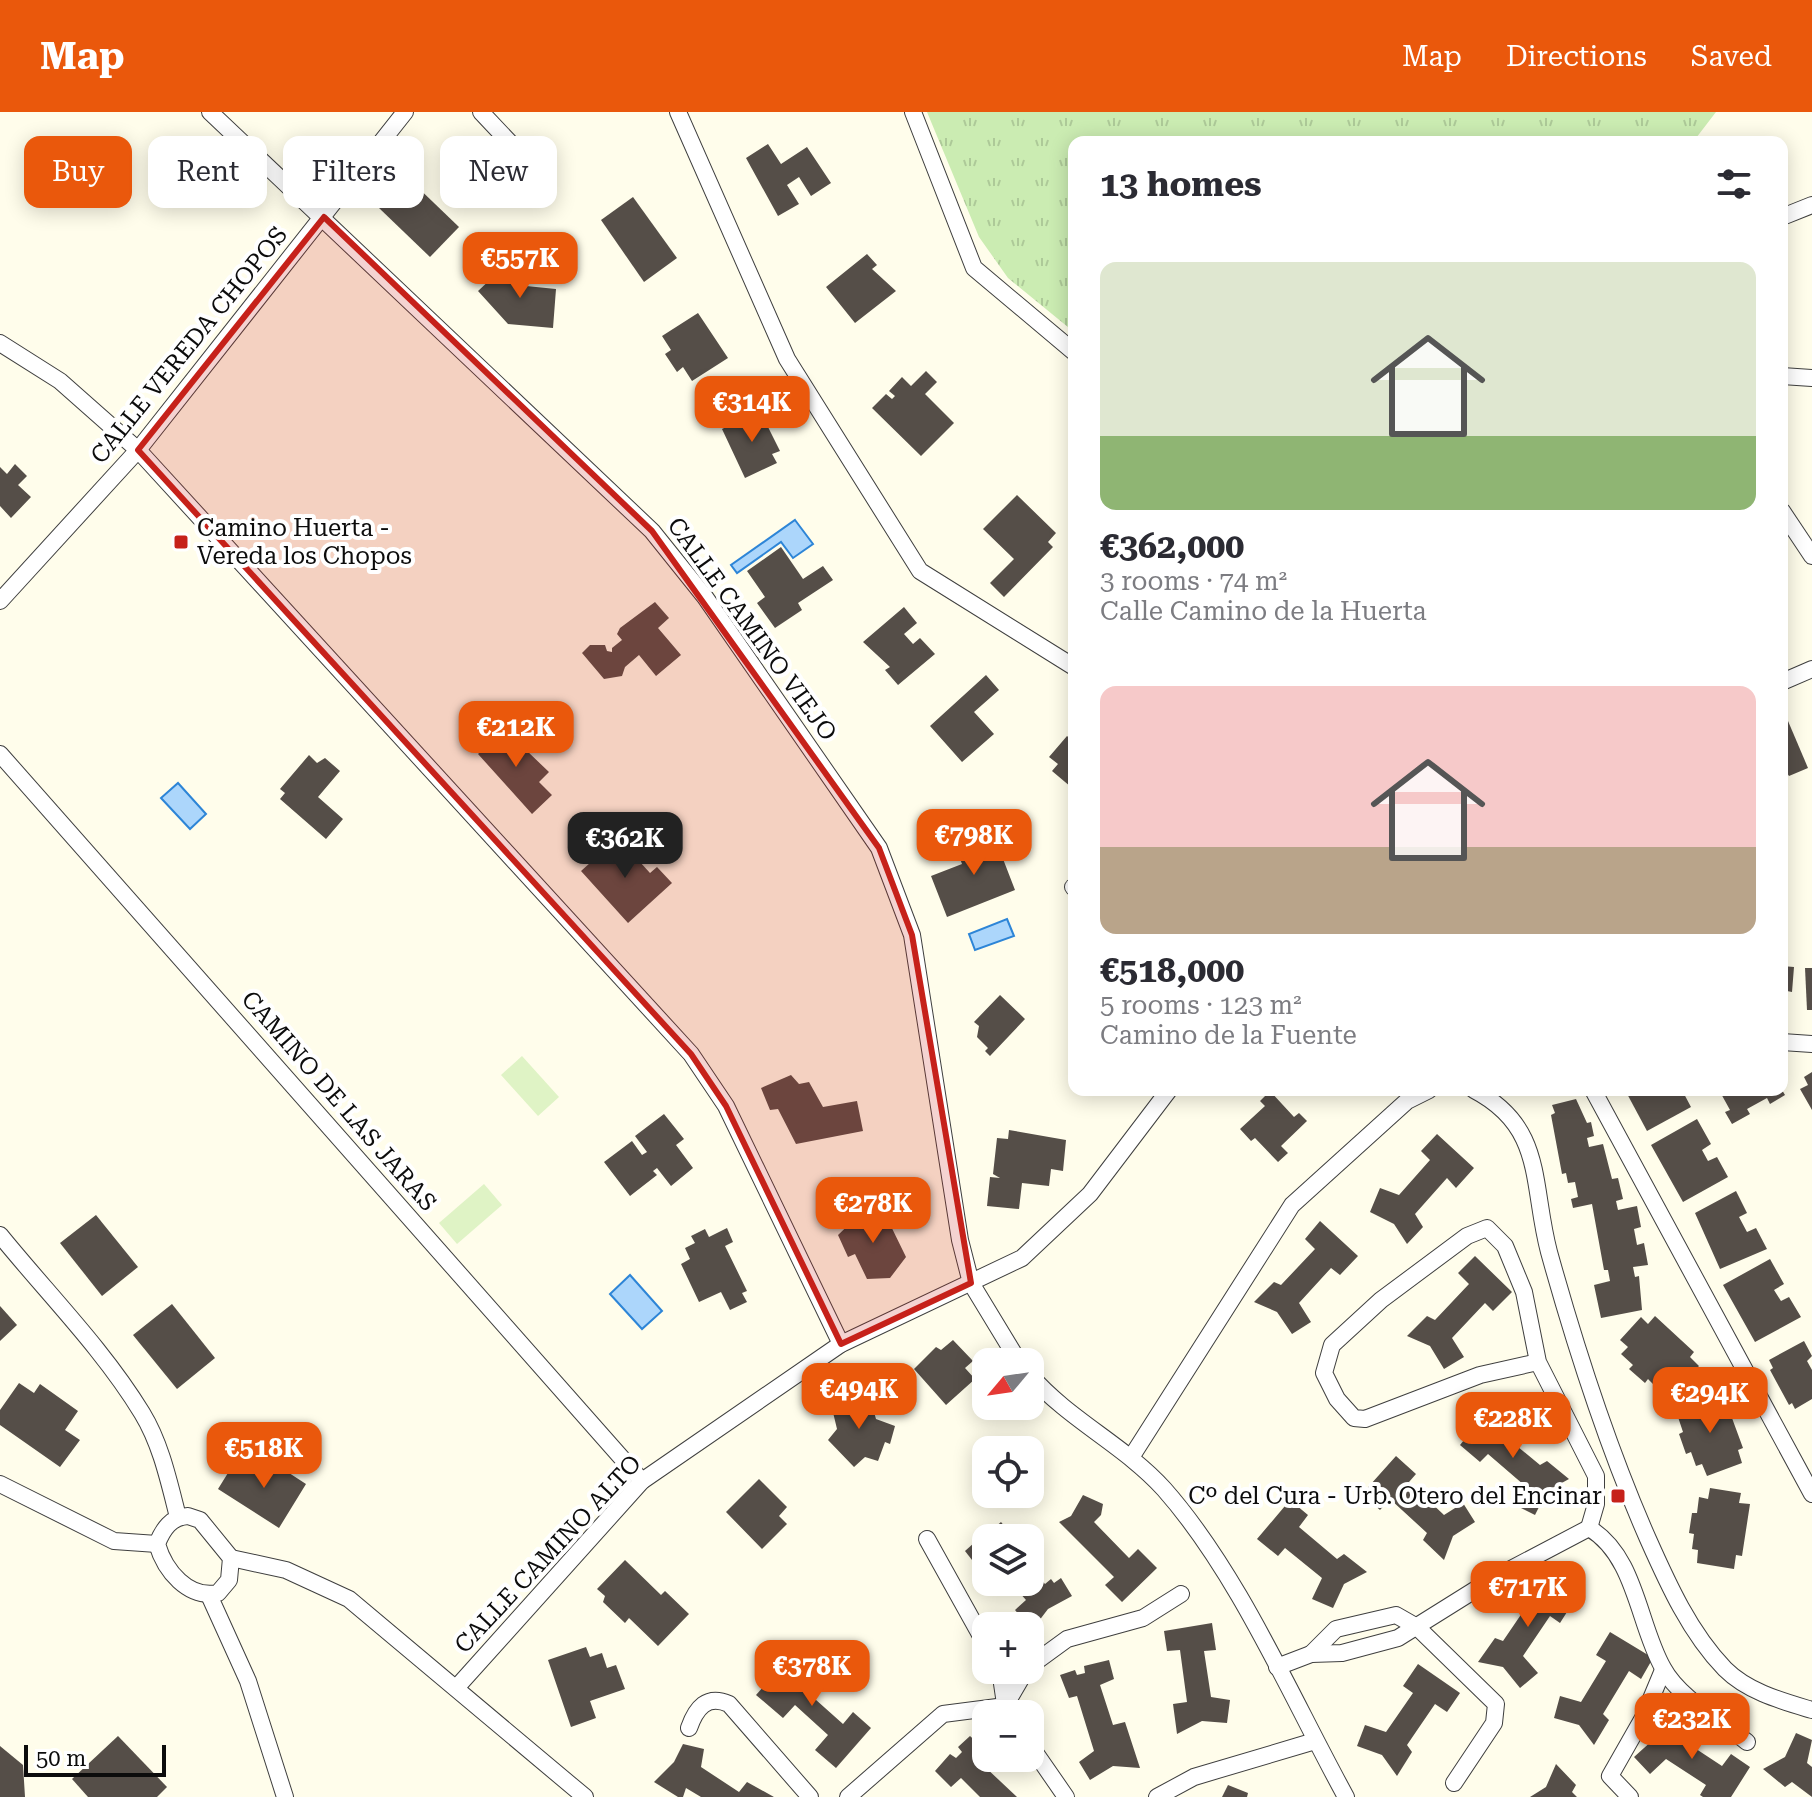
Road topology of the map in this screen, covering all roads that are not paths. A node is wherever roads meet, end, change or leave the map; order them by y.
1 (210, 112) edge
2 (405, 112) edge
3 (481, 112) edge
4 (678, 112) edge
5 (913, 112) edge
6 (504, 136) edge
7 (1812, 205) edge
8 (1788, 215) edge
9 (324, 217) junction
10 (0, 343) edge
11 (1068, 347) edge
12 (1788, 376) edge
13 (1812, 378) edge
14 (138, 450) junction
15 (1788, 520) edge
16 (1812, 556) edge
17 (0, 601) edge
18 (1068, 663) edge
19 (1812, 669) edge
20 (1788, 679) edge
21 (0, 754) edge
22 (1788, 1042) edge
23 (1812, 1044) edge
24 (1164, 1096) edge
25 (1417, 1096) edge
26 (1501, 1096) edge
27 (1596, 1096) edge
28 (0, 1235) edge
29 (971, 1283) junction
30 (841, 1344) junction
31 (1010, 1348) edge
32 (1538, 1362) junction
33 (1044, 1391) edge
34 (1132, 1456) junction
35 (642, 1481) junction
36 (0, 1484) edge
37 (1812, 1494) edge
38 (178, 1517) junction
39 (1589, 1528) junction
40 (927, 1539) dead end
41 (157, 1544) junction
42 (231, 1558) junction
43 (1181, 1594) dead end
44 (209, 1595) junction
45 (972, 1620) edge
46 (1417, 1627) junction
47 (1311, 1654) junction
48 (1044, 1656) edge
49 (1277, 1667) junction
50 (1663, 1670) junction
51 (457, 1687) junction
52 (1812, 1710) edge
53 (972, 1712) edge
54 (689, 1728) dead end
55 (1315, 1741) junction
56 (1747, 1742) dead end
57 (1044, 1765) edge
58 (1454, 1783) dead end
59 (285, 1797) edge
60 (585, 1797) edge
61 (810, 1797) edge
62 (848, 1797) edge
63 (1066, 1797) edge
64 (1157, 1797) edge
65 (1346, 1797) edge
66 (1630, 1797) edge

1 - 9 street, CALLE CAMINO VIEJO
2 - 9 street, CALLE VEREDA CHOPOS
3 - 6 street
4 - 18 street
5 - 11 street
7 - 8 street
9 - 14 street, CALLE VEREDA CHOPOS
9 - 29 street, CALLE CAMINO VIEJO
10 - 14 street
12 - 13 street
14 - 17 street, CALLE VEREDA CHOPOS
14 - 30 street
15 - 16 street
19 - 20 street
21 - 35 street, CAMINO DE LAS JARAS
22 - 23 street
24 - 29 street, CALLE CAMINO ALTO
25 - 34 street
26 - 52 street
27 - 37 street
28 - 38 street
29 - 30 street, CALLE CAMINO ALTO
29 - 31 street, CALLE CAMINO VIEJO
30 - 35 street, CALLE CAMINO ALTO
32 - 32 street
32 - 39 street
33 - 34 street
34 - 49 street
35 - 51 street, CALLE CAMINO ALTO
36 - 41 street
38 - 41 street
38 - 42 street
39 - 46 street
39 - 50 street
40 - 45 street
41 - 44 street
42 - 44 street
42 - 51 street
43 - 48 street
44 - 59 street
46 - 47 street
46 - 47 street
46 - 58 street
47 - 49 street
49 - 55 street
50 - 56 street
50 - 66 street
51 - 60 street
53 - 62 street
54 - 61 street
55 - 64 street
55 - 65 street
57 - 63 street

